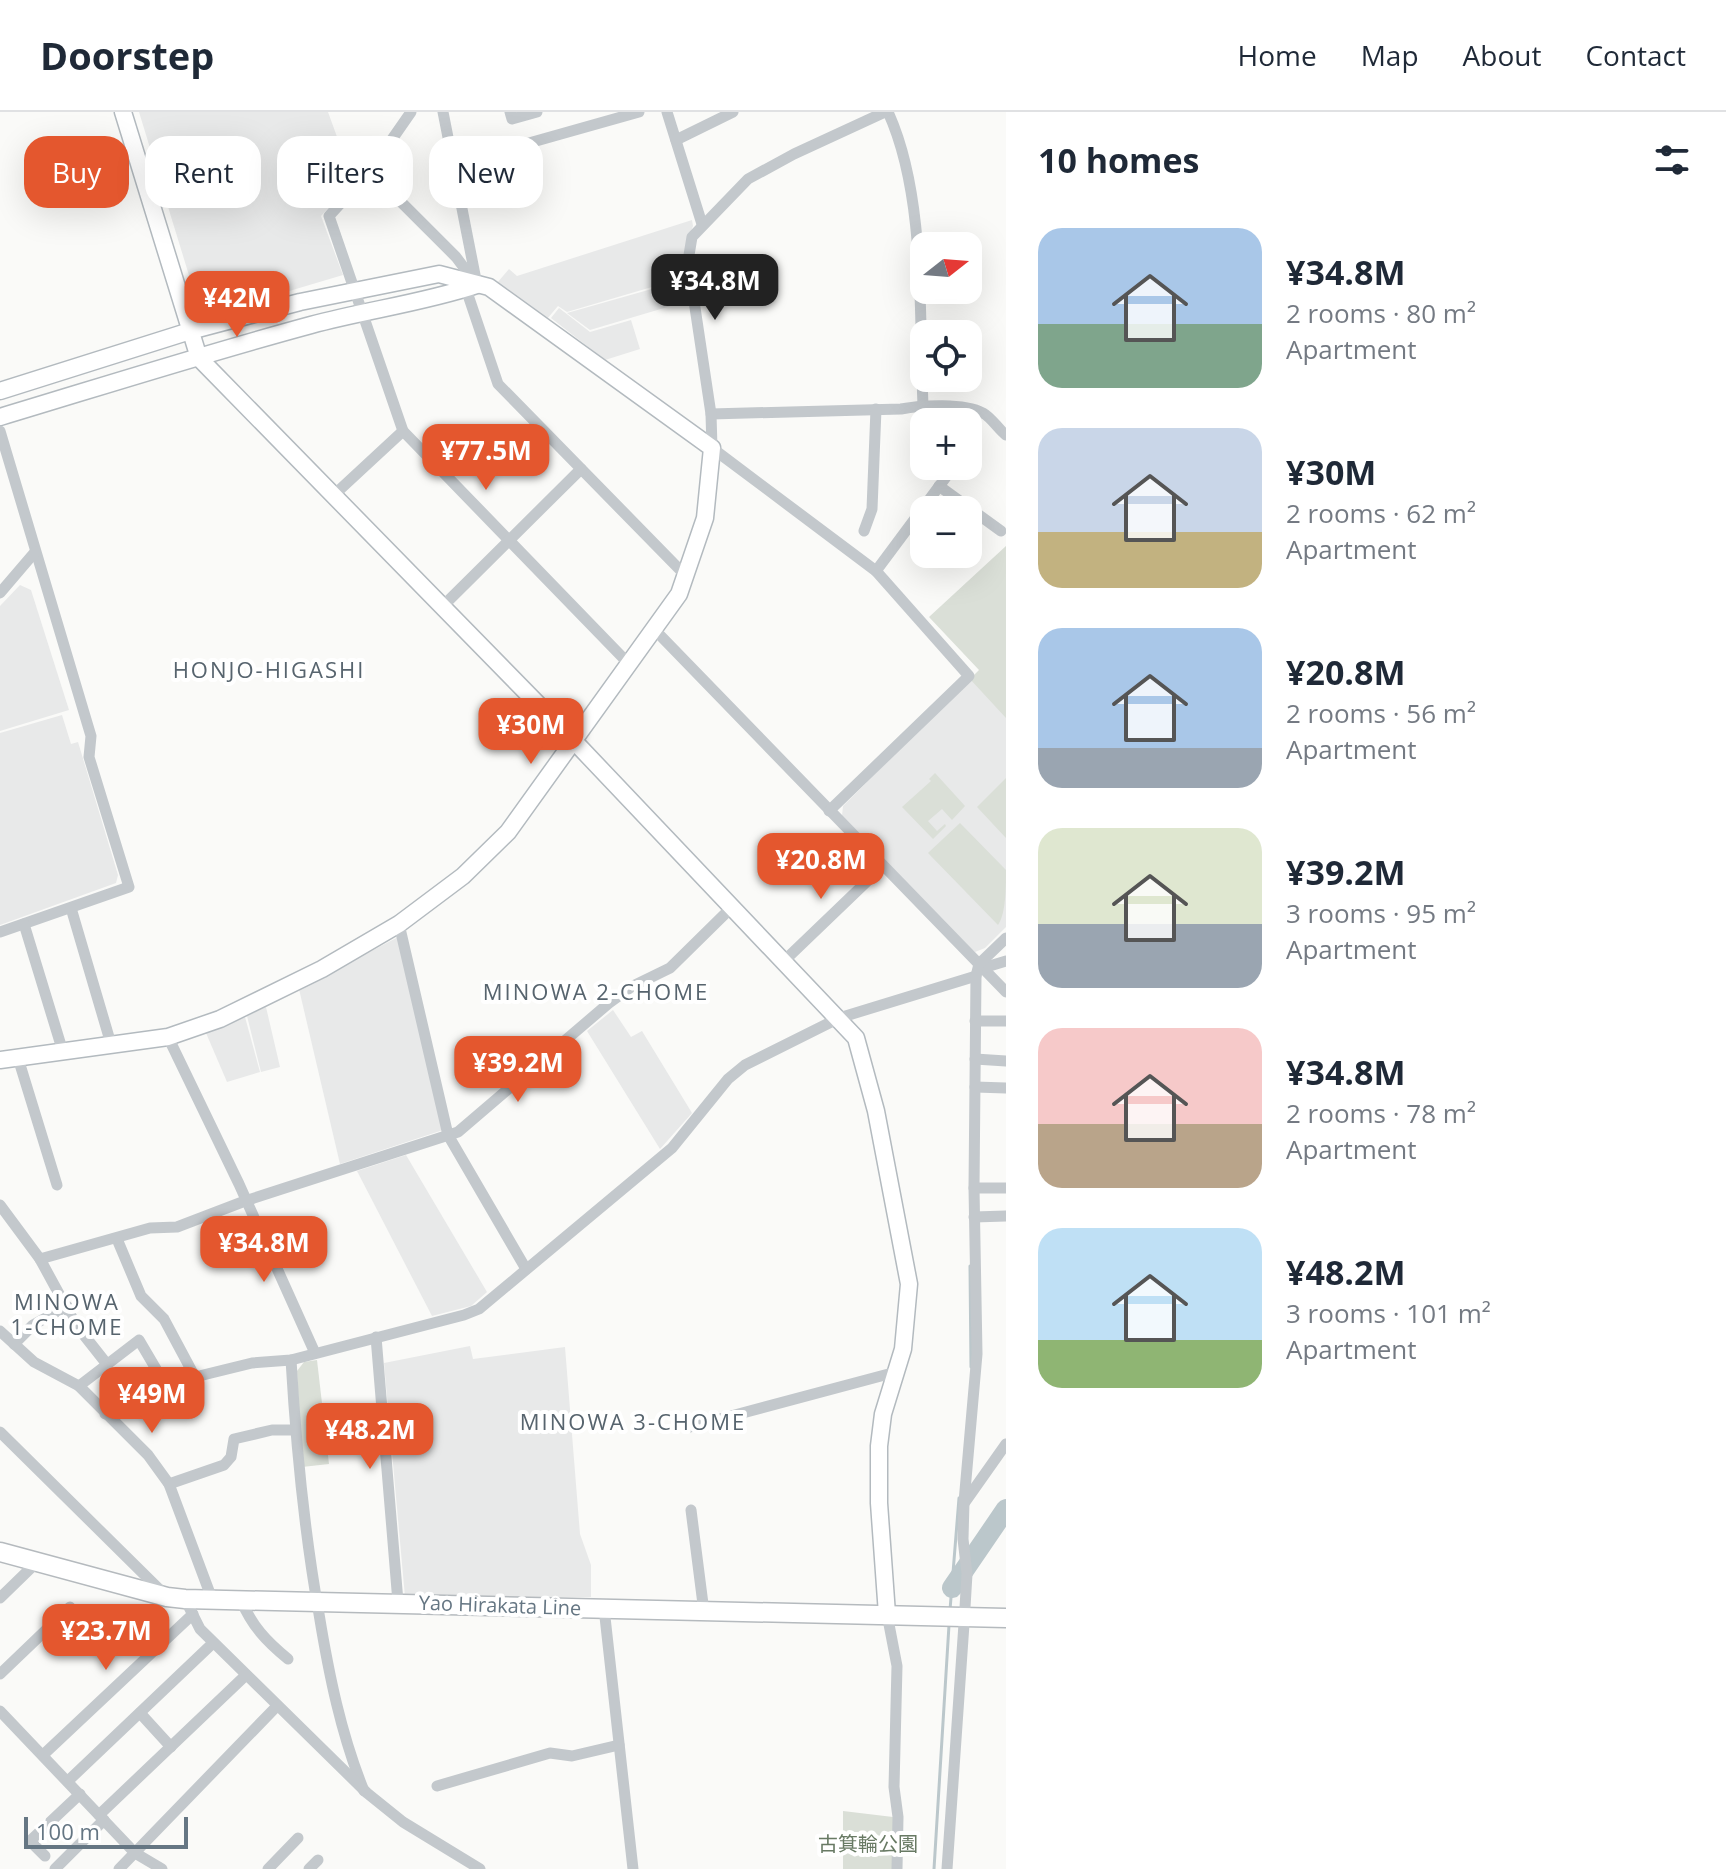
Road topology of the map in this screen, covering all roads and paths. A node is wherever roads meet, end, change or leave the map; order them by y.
1 (123, 112) edge
2 (411, 112) edge
3 (443, 112) edge
4 (510, 112) edge
5 (537, 112) edge
6 (639, 112) edge
7 (667, 112) edge
8 (733, 112) edge
9 (887, 112) edge
10 (394, 136) edge
11 (543, 139) edge
12 (676, 140) junction
13 (336, 208) edge
14 (407, 208) edge
15 (702, 224) junction
16 (472, 287) junction
17 (355, 290) junction
18 (362, 311) junction
19 (190, 331) junction
20 (199, 358) junction
21 (0, 391) edge
22 (923, 405) junction
23 (876, 409) junction
24 (711, 414) junction
25 (0, 417) edge
26 (0, 431) edge
27 (403, 431) junction
28 (1006, 435) edge
29 (712, 448) junction
30 (581, 469) junction
31 (944, 480) edge
32 (939, 486) junction
33 (335, 494) junction
34 (864, 531) dead end
35 (1001, 531) dead end
36 (508, 540) junction
37 (35, 552) junction
38 (876, 571) junction
39 (687, 577) junction
40 (0, 593) edge
41 (442, 607) junction
42 (653, 628) junction
43 (628, 663) junction
44 (574, 741) junction
45 (829, 811) junction
46 (883, 866) junction
47 (732, 907) junction
48 (71, 908) junction
49 (24, 924) junction
50 (399, 924) junction
51 (0, 932) edge
52 (1006, 938) edge
53 (784, 961) junction
54 (1006, 961) edge
55 (978, 965) junction
56 (1006, 992) edge
57 (839, 1018) junction
58 (975, 1021) junction
59 (1006, 1021) edge
60 (168, 1037) junction
61 (111, 1044) junction
62 (63, 1052) junction
63 (18, 1058) junction
64 (975, 1059) junction
65 (0, 1060) edge
66 (1006, 1061) edge
67 (975, 1087) junction
68 (1006, 1088) edge
69 (448, 1135) junction
70 (57, 1185) dead end
71 (974, 1188) junction
72 (1006, 1188) edge
73 (245, 1201) junction
74 (1, 1208) edge
75 (1006, 1216) edge
76 (974, 1217) junction
77 (117, 1239) junction
78 (40, 1259) junction
79 (526, 1269) junction
80 (67, 1306) junction
81 (0, 1331) edge
82 (376, 1337) junction
83 (14, 1344) junction
84 (315, 1353) junction
85 (291, 1360) junction
86 (106, 1363) junction
87 (896, 1372) junction
88 (79, 1386) junction
89 (105, 1414) junction
90 (690, 1427) dead end
91 (295, 1430) junction
92 (0, 1432) edge
93 (1006, 1444) edge
94 (169, 1484) junction
95 (964, 1502) junction
96 (691, 1510) dead end
97 (0, 1552) edge
98 (37, 1562) junction
99 (0, 1598) edge
100 (212, 1599) junction
101 (241, 1600) junction
102 (317, 1601) junction
103 (398, 1602) junction
104 (182, 1603) junction
105 (70, 1607) dead end
106 (604, 1608) junction
107 (704, 1612) junction
108 (887, 1614) junction
109 (956, 1616) junction
110 (1006, 1618) edge
111 (213, 1643) junction
112 (288, 1659) dead end
113 (0, 1674) edge
114 (246, 1675) junction
115 (277, 1706) junction
116 (0, 1711) edge
117 (140, 1713) junction
118 (619, 1745) junction
119 (171, 1747) junction
120 (43, 1755) junction
121 (68, 1781) junction
122 (437, 1786) dead end
123 (364, 1791) junction
124 (80, 1794) junction
125 (102, 1818) junction
126 (298, 1838) dead end
127 (135, 1853) junction
128 (45, 1856) dead end
129 (55, 1869) edge
130 (119, 1869) edge
131 (162, 1869) edge
132 (268, 1869) edge
133 (480, 1869) edge
134 (633, 1869) edge
135 (897, 1869) edge
136 (947, 1869) edge

1 - 19 street
2 - 10 street
3 - 16 street
4 - 5 street
6 - 11 street
7 - 12 street
8 - 12 street
9 - 15 street
9 - 22 street
12 - 15 street
13 - 17 street
14 - 16 street
15 - 24 street
16 - 17 street
16 - 18 street
16 - 29 street
16 - 30 street
17 - 18 street
17 - 19 street
18 - 20 street
18 - 27 street
19 - 20 street
19 - 21 street
20 - 25 street
20 - 33 street
22 - 23 street
22 - 28 street
23 - 24 street
23 - 34 street
24 - 29 street
26 - 37 street
27 - 33 street
27 - 36 street
29 - 38 street
29 - 39 street
30 - 36 street
30 - 39 street
31 - 32 street
32 - 35 street
32 - 38 street
33 - 41 street
36 - 41 street
36 - 43 street
37 - 40 street
37 - 48 street
38 - 45 street
39 - 42 street
41 - 44 street
42 - 43 street
42 - 45 street
43 - 44 street
44 - 47 street
44 - 50 street
45 - 46 street
46 - 53 street
46 - 55 street
47 - 53 street
47 - 69 street
48 - 49 street
48 - 61 street
49 - 51 street
49 - 62 street
50 - 60 street
50 - 69 street
52 - 55 street
53 - 57 street
54 - 55 street
55 - 56 street
55 - 57 street
55 - 58 street
57 - 79 street
57 - 87 street
58 - 59 street
58 - 64 street
60 - 61 street
60 - 73 street
61 - 62 street
62 - 63 street
63 - 65 street
63 - 70 street
64 - 66 street
64 - 67 street
67 - 68 street
67 - 71 street
69 - 73 street
69 - 79 street
71 - 72 street
71 - 76 street
73 - 77 street
73 - 84 street
74 - 78 street
75 - 76 street
76 - 95 street
77 - 78 street
77 - 85 street
78 - 80 street
79 - 82 street
80 - 83 street
80 - 86 street
81 - 83 street
82 - 84 street
82 - 103 street
83 - 88 street
84 - 85 street
85 - 91 street
86 - 88 street
86 - 89 street
87 - 90 street
87 - 108 street
88 - 89 street
89 - 94 street
91 - 94 street
91 - 102 street
92 - 104 street
93 - 95 street
94 - 100 street
95 - 109 street
96 - 107 street
97 - 98 main road, Yao Hirakata Line
98 - 99 street
98 - 104 main road, Yao Hirakata Line
100 - 101 main road, Yao Hirakata Line
100 - 104 main road, Yao Hirakata Line
101 - 102 main road, Yao Hirakata Line
101 - 112 street
102 - 103 main road, Yao Hirakata Line
102 - 123 street
103 - 106 main road, Yao Hirakata Line
104 - 111 street
104 - 120 street
105 - 113 street
106 - 107 main road, Yao Hirakata Line
106 - 118 street
107 - 108 main road, Yao Hirakata Line
108 - 109 main road, Yao Hirakata Line
108 - 135 street
109 - 110 main road, Yao Hirakata Line
109 - 136 street
111 - 114 street
111 - 117 street
114 - 115 street
114 - 119 street
115 - 123 street
115 - 127 street
116 - 120 street
117 - 119 street
117 - 121 street
118 - 122 street
118 - 134 street
119 - 125 street
120 - 121 street
121 - 124 street
123 - 133 street
124 - 125 street
124 - 128 street
125 - 127 street
125 - 129 street
126 - 132 street
127 - 130 street
127 - 131 street

